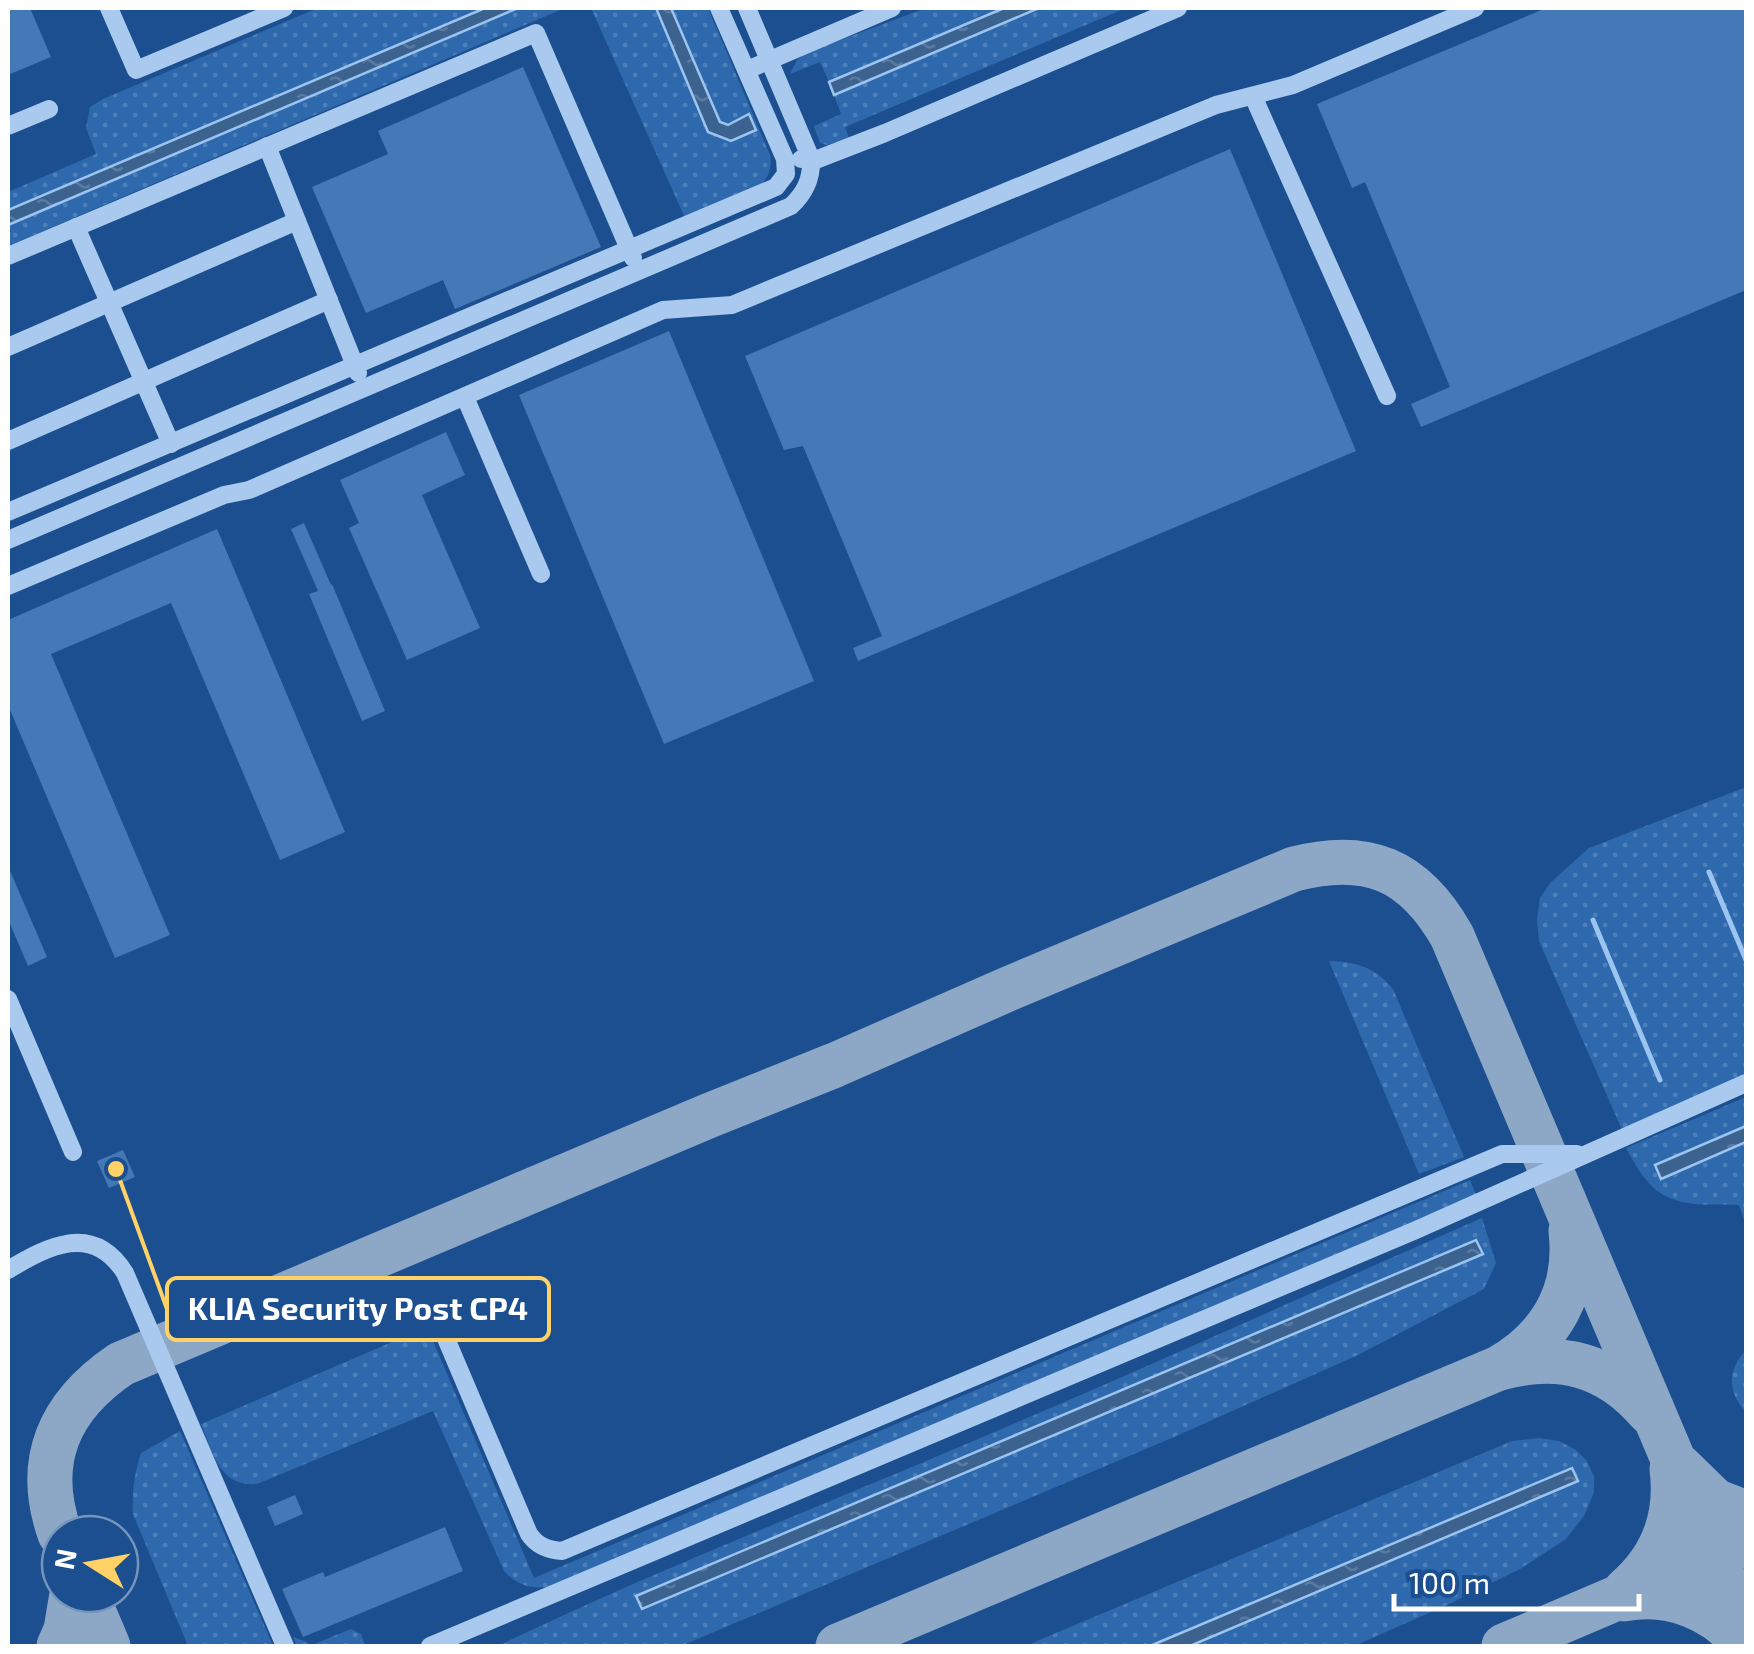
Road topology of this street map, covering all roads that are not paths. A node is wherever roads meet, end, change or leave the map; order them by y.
1 (109, 8) edge
2 (282, 8) edge
3 (747, 8) edge
4 (892, 8) edge
5 (1178, 8) edge
6 (1476, 8) edge
7 (722, 13) edge
8 (771, 61) junction
9 (748, 70) junction
10 (1253, 96) junction
11 (49, 109) dead end
12 (8, 126) edge
13 (267, 146) junction
14 (782, 151) junction
15 (811, 159) junction
16 (297, 220) junction
17 (76, 227) junction
18 (630, 251) junction
19 (8, 256) edge
20 (639, 272) junction
21 (329, 300) junction
22 (109, 302) junction
23 (8, 347) edge
24 (356, 366) junction
25 (144, 382) junction
26 (364, 388) junction
27 (465, 396) junction
28 (1386, 396) dead end
29 (8, 441) edge
30 (171, 444) junction
31 (8, 489) edge
32 (12, 511) edge
33 (8, 540) edge
34 (541, 574) dead end
35 (8, 586) edge
36 (8, 998) edge
37 (1746, 1083) edge
38 (73, 1152) dead end
39 (1586, 1154) junction
40 (8, 1270) edge
41 (439, 1322) dead end
42 (286, 1646) edge
43 (430, 1646) edge

1 - 2 lane
3 - 7 lane
3 - 8 lane
4 - 8 lane
5 - 15 lane
6 - 10 lane
7 - 9 lane
8 - 9 lane
8 - 15 lane
9 - 14 lane
10 - 27 lane
10 - 28 lane
11 - 12 lane
13 - 16 lane
13 - 17 lane
13 - 18 lane
14 - 15 lane
14 - 18 lane
15 - 20 lane
16 - 21 lane
16 - 22 lane
17 - 19 lane
17 - 22 lane
18 - 20 lane
18 - 24 lane
20 - 26 lane
21 - 24 lane
21 - 25 lane
22 - 23 lane
22 - 25 lane
24 - 26 lane
24 - 30 lane
25 - 29 lane
25 - 30 lane
26 - 33 lane
27 - 34 lane
27 - 35 lane
30 - 32 lane
31 - 32 lane
36 - 38 lane
37 - 39 lane
39 - 41 lane
39 - 43 lane
40 - 42 lane

